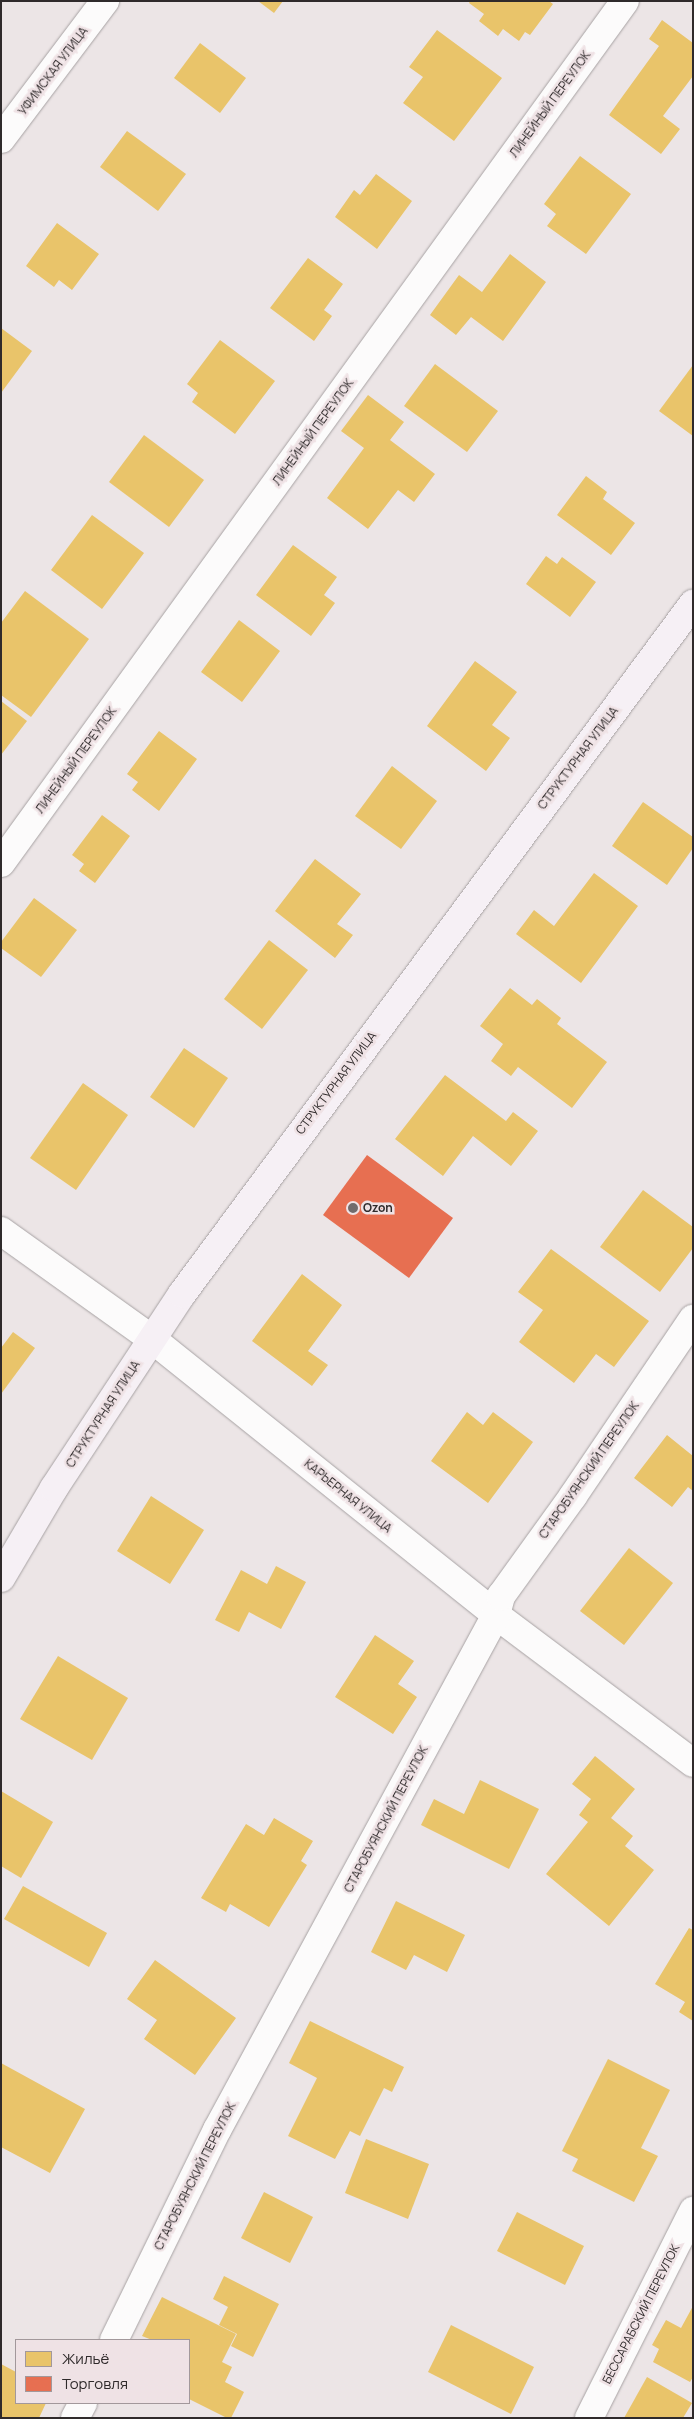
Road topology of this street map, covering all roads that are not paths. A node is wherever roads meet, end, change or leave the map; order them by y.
1 (105, 1) edge
2 (624, 1) edge
3 (1, 139) edge
4 (693, 604) edge
5 (1, 863) edge
6 (1, 1231) edge
7 (693, 1319) edge
8 (152, 1339) junction
9 (1, 1578) edge
10 (496, 1615) junction
11 (693, 1763) edge
12 (693, 2211) edge
13 (114, 2339) edge
14 (82, 2404) edge
15 (75, 2418) edge
16 (589, 2418) edge

1 - 3 street, УФИМСКАЯ УЛИЦА
2 - 5 street, ЛИНЕЙНЫЙ ПЕРЕУЛОК
4 - 8 main road, СТРУКТУРНАЯ УЛИЦА
6 - 8 street, КАРЬЕРНАЯ УЛИЦА
7 - 10 street, СТАРОБУЯНСКИЙ ПЕРЕУЛОК
8 - 9 main road, СТРУКТУРНАЯ УЛИЦА
8 - 10 street, КАРЬЕРНАЯ УЛИЦА
10 - 11 street, КАРЬЕРНАЯ УЛИЦА
10 - 13 street, СТАРОБУЯНСКИЙ ПЕРЕУЛОК
12 - 16 street, БЕССАРАБСКИЙ ПЕРЕУЛОК
14 - 15 street

